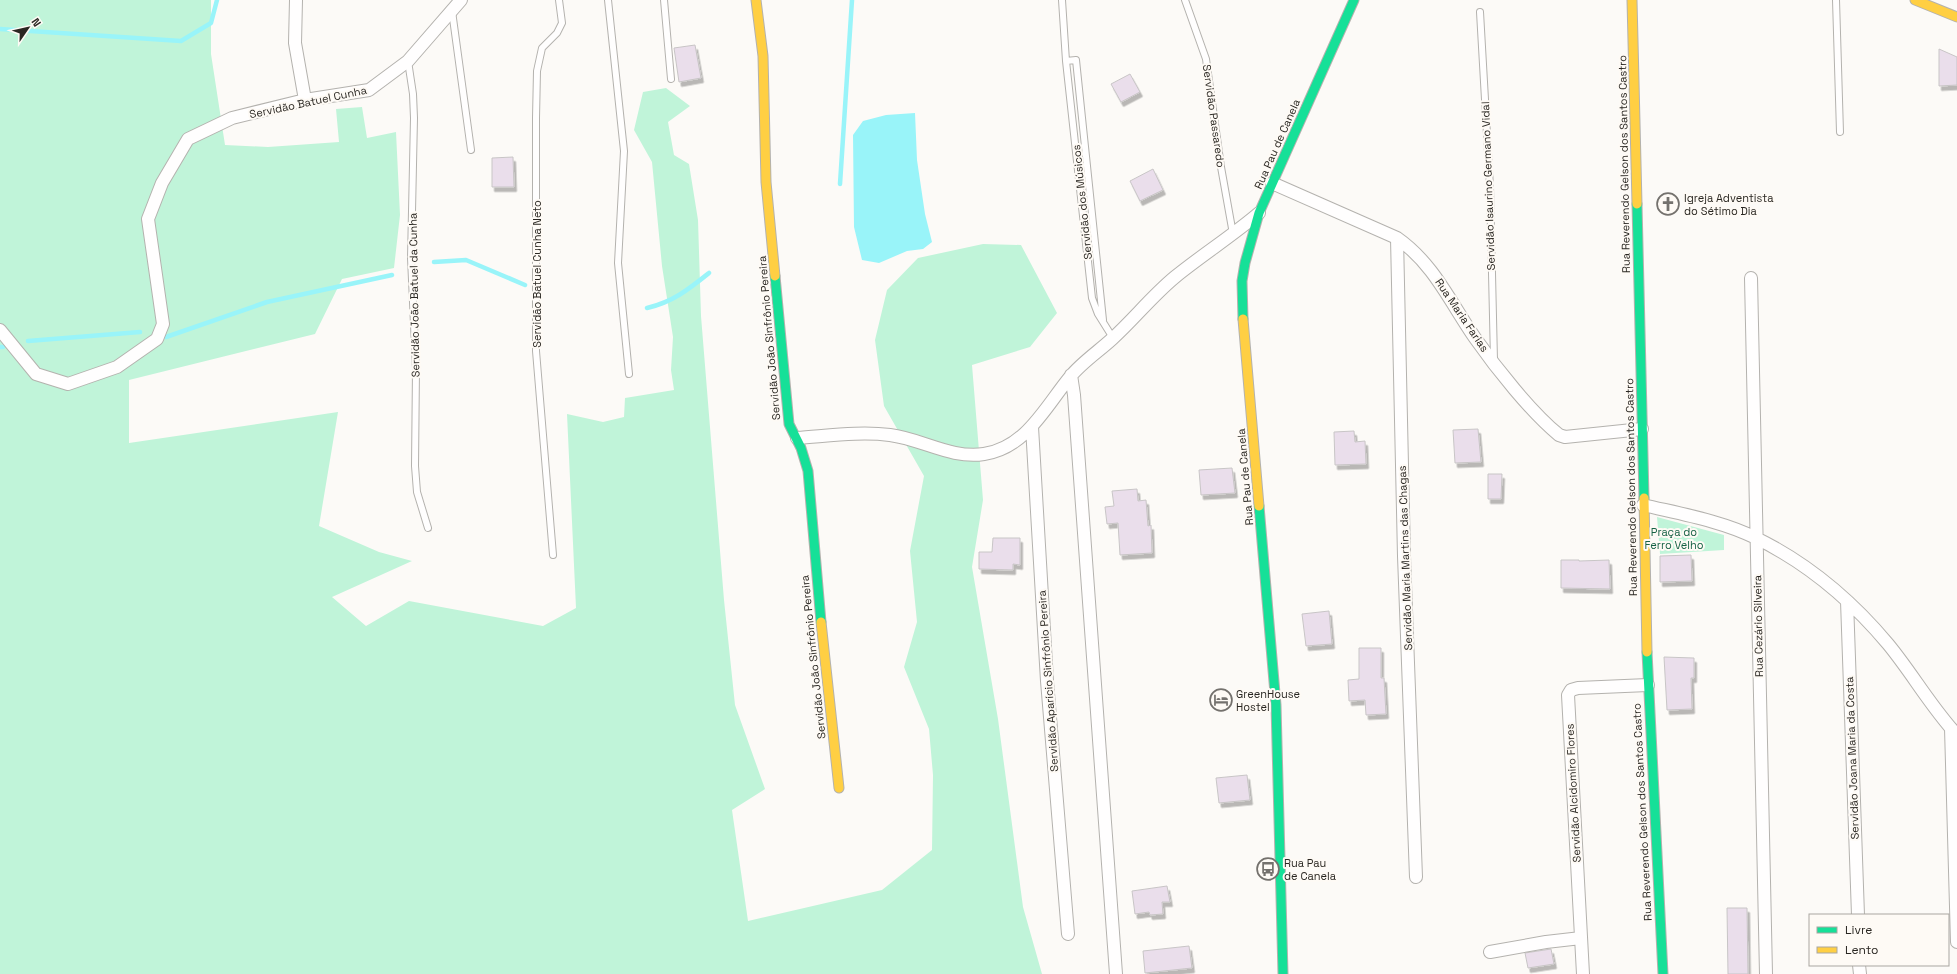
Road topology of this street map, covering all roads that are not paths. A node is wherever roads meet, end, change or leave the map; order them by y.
1 (296, 0) edge
2 (461, 0) edge
3 (559, 0) edge
4 (608, 0) edge
5 (664, 0) edge
6 (756, 0) edge
7 (1062, 0) edge
8 (1185, 0) edge
9 (1354, 0) edge
10 (1632, 0) edge
11 (1836, 0) edge
12 (1915, 0) edge
13 (452, 11) junction
14 (1480, 12) dead end
15 (1957, 17) edge
16 (408, 61) junction
17 (1066, 61) junction
18 (671, 79) dead end
19 (305, 100) junction
20 (1840, 132) dead end
21 (1085, 146) junction
22 (1076, 147) junction
23 (471, 150) dead end
24 (1272, 183) junction
25 (1089, 188) junction
26 (1080, 189) junction
27 (1259, 213) junction
28 (1233, 236) junction
29 (1397, 238) junction
30 (1751, 278) dead end
31 (1103, 323) junction
32 (0, 330) edge
33 (1113, 338) junction
34 (1494, 361) junction
35 (629, 374) dead end
36 (1071, 375) junction
37 (1032, 427) junction
38 (1642, 429) junction
39 (797, 438) junction
40 (1643, 505) junction
41 (428, 528) dead end
42 (1756, 538) junction
43 (553, 555) dead end
44 (1847, 600) junction
45 (1648, 685) junction
46 (1954, 732) edge
47 (839, 788) dead end
48 (1416, 877) dead end
49 (1858, 914) edge
50 (1068, 934) dead end
51 (1581, 938) junction
52 (1957, 942) edge
53 (1490, 952) dead end
54 (1116, 974) edge
55 (1282, 974) edge
56 (1583, 974) edge
57 (1663, 974) edge
58 (1766, 974) edge

1 - 19 street
2 - 13 street, Servidão Batuel Cunha
3 - 43 lane, Servidão Batuel Cunha Neto
4 - 35 lane
5 - 18 lane
6 - 39 street, Servidão João Sinfrônio Pereira
7 - 17 lane, Servidão dos Músicos
8 - 28 lane, Servidão Passaredo
9 - 24 street, Rua Pau de Canela
10 - 38 street, Rua Reverendo Gelson dos Santos Castro
11 - 20 lane
12 - 15 street
13 - 16 street, Servidão Batuel Cunha
13 - 23 lane
14 - 34 lane, Servidão Isaurino Germano Vidal
16 - 19 street, Servidão Batuel Cunha
16 - 41 lane, Servidão João Batuel da Cunha
17 - 21 lane
17 - 22 lane, Servidão dos Músicos
19 - 32 street, Servidão Batuel Cunha
21 - 22 lane
21 - 25 lane
22 - 26 lane, Servidão dos Músicos
24 - 27 street, Rua Pau de Canela
24 - 29 street, Rua Maria Farias
25 - 26 lane
25 - 31 lane
26 - 31 lane, Servidão dos Músicos
27 - 28 street
27 - 55 street, Rua Pau de Canela
28 - 33 street
29 - 34 street, Rua Maria Farias
29 - 48 street, Servidão Maria Martins das Chagas
30 - 42 street, Rua Cezário Silveira
31 - 33 lane, Servidão dos Músicos
33 - 36 street
34 - 38 street, Rua Maria Farias
36 - 37 street
36 - 54 street
37 - 39 street
37 - 50 street, Servidão Aparício Sinfrônio Pereira
38 - 40 street, Rua Reverendo Gelson dos Santos Castro
39 - 47 street, Servidão João Sinfrônio Pereira
40 - 42 street
40 - 45 street, Rua Reverendo Gelson dos Santos Castro
42 - 44 street
42 - 58 street, Rua Cezário Silveira
44 - 46 street
44 - 49 street, Servidão Joana Maria da Costa
45 - 51 street, Servidão Alcidomiro Flores
45 - 57 street, Rua Reverendo Gelson dos Santos Castro
46 - 52 street
51 - 53 street
51 - 56 street, Servidão Alcidomiro Flores

